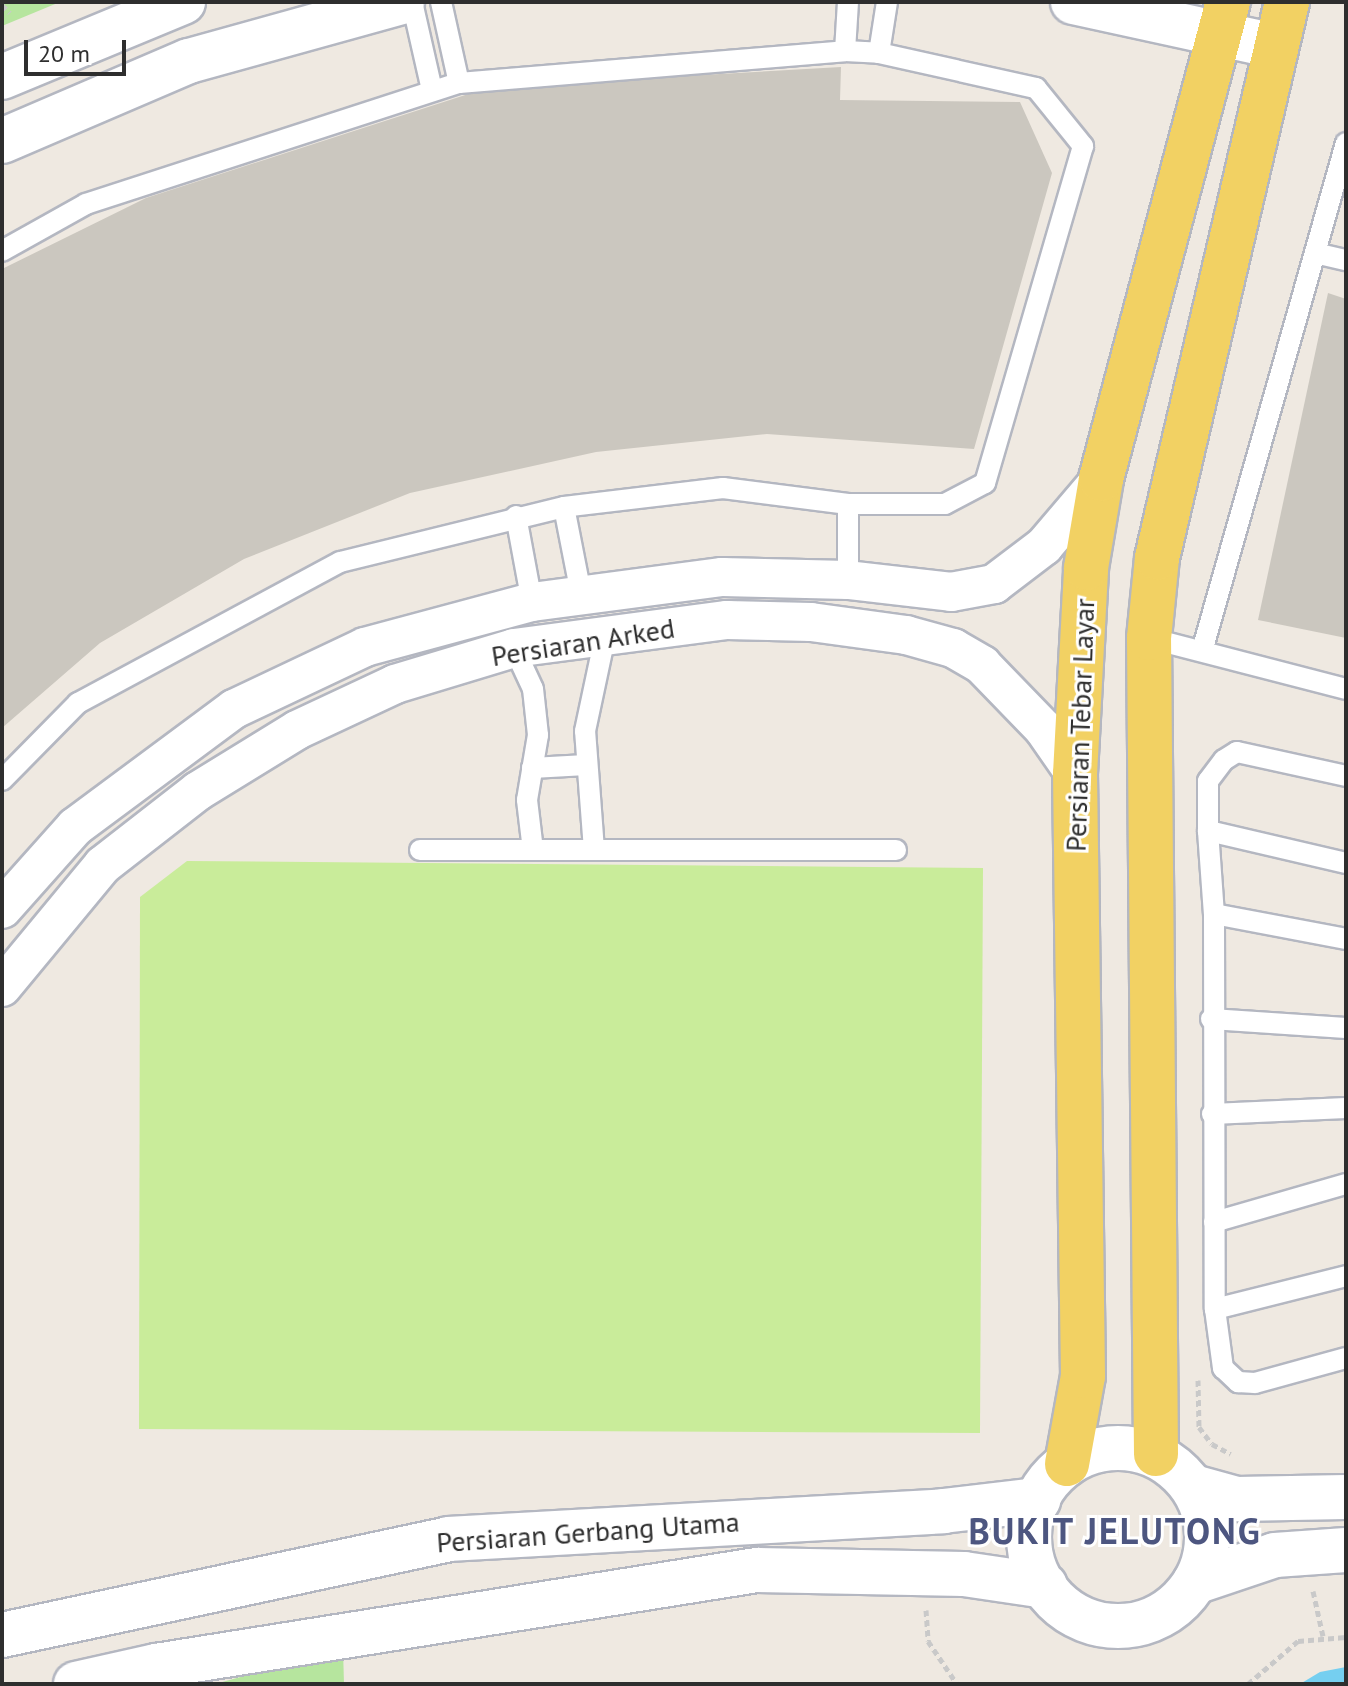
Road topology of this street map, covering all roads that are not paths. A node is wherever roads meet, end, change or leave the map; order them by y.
1 (183, 2) edge
2 (402, 2) edge
3 (412, 2) edge
4 (441, 2) edge
5 (848, 2) edge
6 (887, 2) edge
7 (1073, 2) edge
8 (1287, 2) edge
9 (1224, 16) edge
10 (1274, 46) junction
11 (845, 51) junction
12 (879, 53) junction
13 (2, 77) edge
14 (459, 83) junction
15 (432, 90) junction
16 (2, 141) edge
17 (1344, 155) edge
18 (2, 251) edge
19 (1315, 253) junction
20 (1346, 260) edge
21 (1101, 479) junction
22 (848, 504) junction
23 (564, 507) junction
24 (516, 516) junction
25 (848, 580) junction
26 (581, 594) junction
27 (532, 602) junction
28 (606, 632) junction
29 (1149, 638) junction
30 (514, 648) junction
31 (1202, 651) junction
32 (1346, 689) edge
33 (586, 765) junction
34 (532, 768) junction
35 (1075, 774) junction
36 (1346, 776) edge
37 (2, 780) edge
38 (1208, 831) junction
39 (420, 850) dead end
40 (533, 850) junction
41 (594, 850) junction
42 (896, 850) dead end
43 (1346, 863) edge
44 (2, 909) edge
45 (1214, 914) junction
46 (1346, 939) edge
47 (2, 987) edge
48 (1211, 1019) junction
49 (1346, 1028) edge
50 (1346, 1108) edge
51 (1212, 1114) junction
52 (1346, 1184) edge
53 (1214, 1222) junction
54 (1346, 1276) edge
55 (1215, 1309) junction
56 (1346, 1358) edge
57 (1156, 1454) junction
58 (1067, 1464) junction
59 (1193, 1487) junction
60 (1346, 1497) edge
61 (1038, 1500) junction
62 (1346, 1550) edge
63 (1195, 1582) junction
64 (1045, 1586) junction
65 (2, 1635) edge
66 (76, 1684) edge

1 - 13 main road
2 - 16 main road
3 - 15 lane
4 - 14 lane
5 - 11 lane
6 - 12 lane
7 - 9 main road
8 - 10 main road
9 - 10 main road
9 - 21 main road, Persiaran Tebar Layar
10 - 29 main road
11 - 12 lane
11 - 14 lane
12 - 22 lane
14 - 15 lane
15 - 18 lane
17 - 19 lane
19 - 20 lane
19 - 31 lane
21 - 25 street, Persiaran Arked
21 - 35 main road, Persiaran Tebar Layar
22 - 23 lane
22 - 25 lane
23 - 24 lane
23 - 26 lane
24 - 27 lane
24 - 37 lane
25 - 26 street, Persiaran Arked
26 - 27 street, Persiaran Arked
27 - 44 street, Persiaran Arked
28 - 30 street, Persiaran Arked
28 - 33 lane
28 - 35 street, Persiaran Arked
29 - 31 lane
29 - 57 main road
30 - 34 lane
30 - 47 street, Persiaran Arked
31 - 32 lane
33 - 34 lane
33 - 41 lane
34 - 40 lane
35 - 58 main road, Persiaran Tebar Layar
36 - 38 lane
38 - 43 lane
38 - 45 lane
39 - 40 lane
40 - 41 lane
41 - 42 lane
45 - 46 lane
45 - 48 lane
48 - 49 lane
48 - 51 lane
50 - 51 lane
51 - 53 lane
52 - 53 lane
53 - 55 lane
54 - 55 lane
55 - 56 lane
57 - 58 main road
57 - 59 main road
58 - 61 main road
59 - 60 main road
59 - 63 main road
61 - 64 main road
61 - 65 main road, Persiaran Gerbang Utama
62 - 63 main road
63 - 64 main road
64 - 66 main road, Persiaran Gerbang Utama

